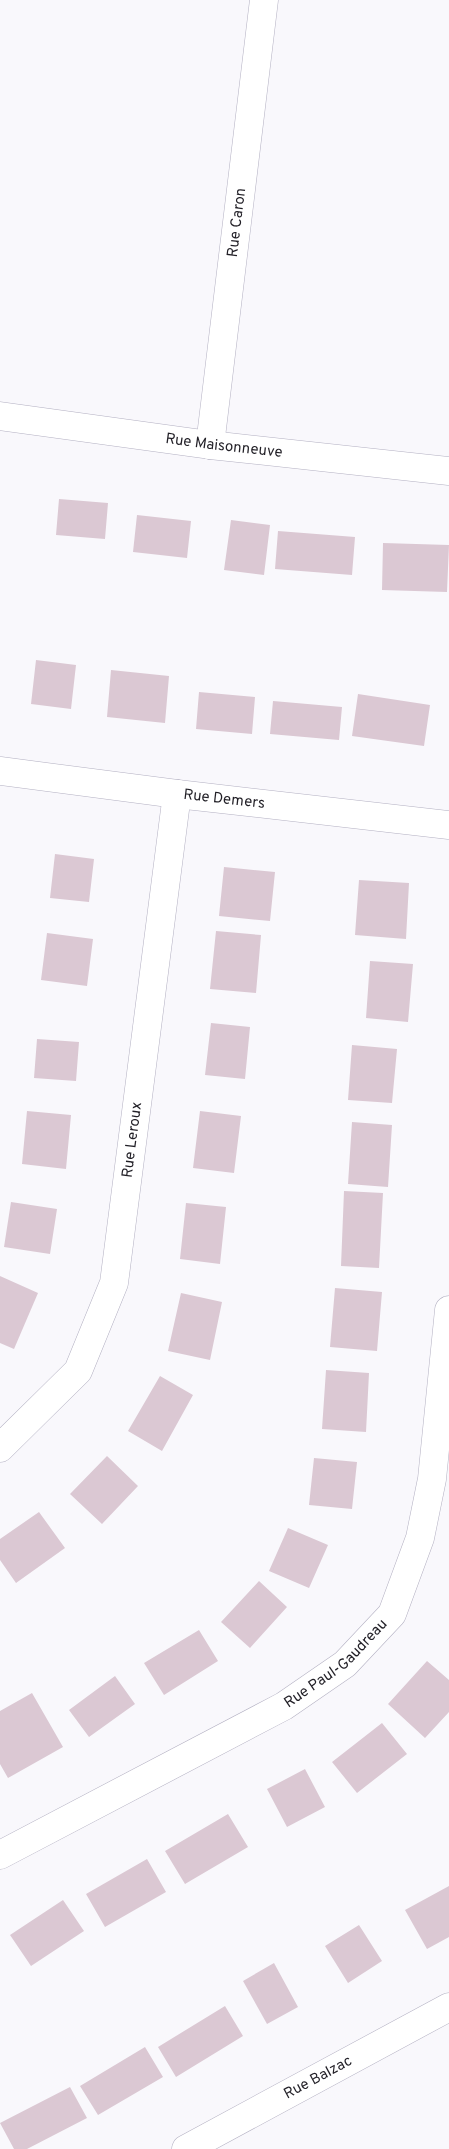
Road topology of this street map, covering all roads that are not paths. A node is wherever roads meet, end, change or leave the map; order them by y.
1 (264, 0) edge
2 (0, 416) edge
3 (210, 445) junction
4 (449, 471) edge
5 (0, 771) edge
6 (177, 794) junction
7 (449, 825) edge
8 (449, 1310) edge
9 (0, 1448) edge
10 (0, 1855) edge
11 (449, 2007) edge
12 (186, 2149) edge

1 - 3 street, Rue Caron
2 - 3 street, Rue Maisonneuve
3 - 4 street, Rue Maisonneuve
5 - 6 street, Rue Demers
6 - 7 street, Rue Demers
6 - 9 street, Rue Leroux
8 - 10 street, Rue Paul-Gaudreau
11 - 12 street, Rue Balzac

